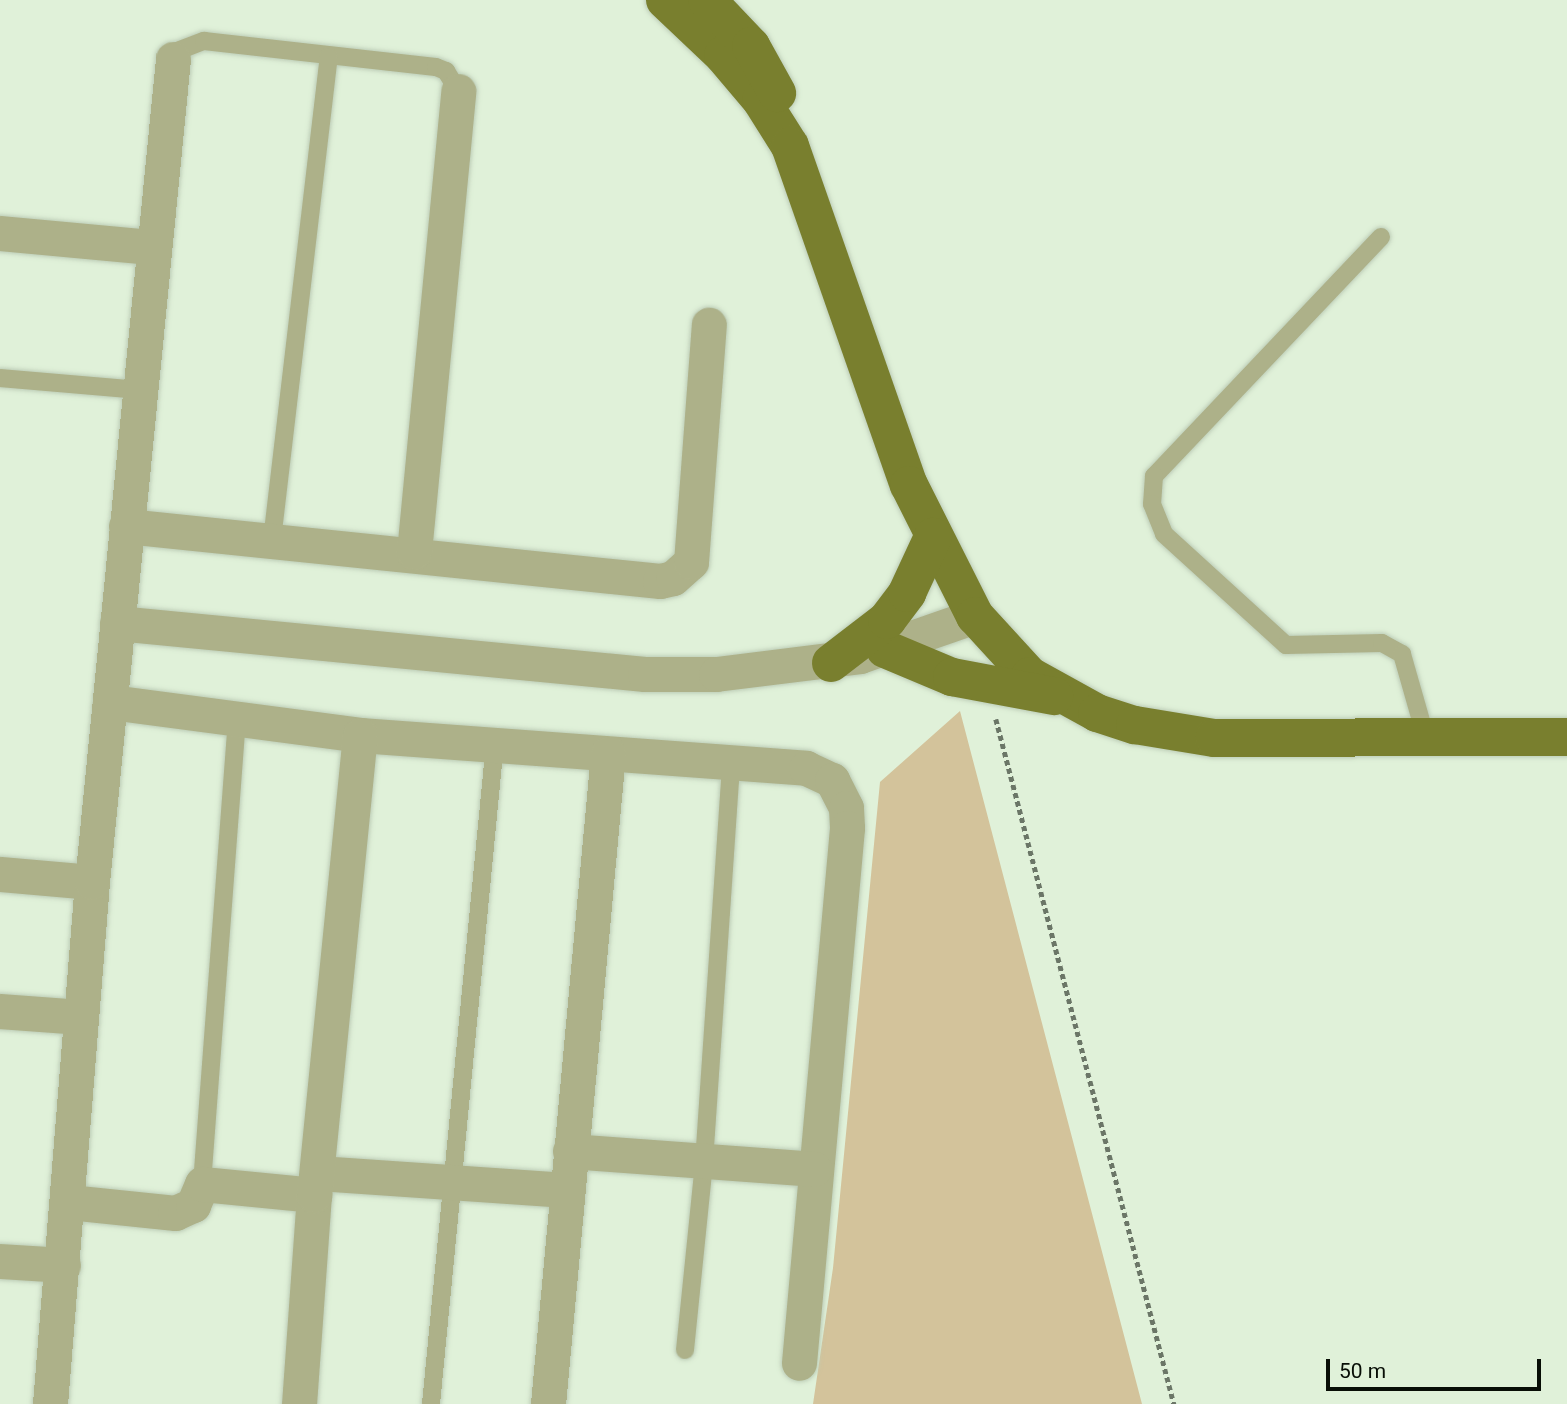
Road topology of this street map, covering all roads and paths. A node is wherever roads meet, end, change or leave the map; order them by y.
1 (664, 0) edge
2 (708, 0) edge
3 (329, 57) junction
4 (173, 59) joint
5 (458, 90) joint
6 (790, 146) junction
7 (0, 233) edge
8 (1381, 237) dead end
9 (152, 247) junction
10 (709, 325) dead end
11 (0, 378) edge
12 (139, 390) junction
13 (126, 526) junction
14 (933, 537) junction
15 (272, 540) junction
16 (415, 552) junction
17 (975, 615) junction
18 (117, 623) junction
19 (885, 649) junction
20 (831, 663) junction
21 (987, 684) junction
22 (1063, 698) junction
23 (110, 702) junction
24 (237, 719) junction
25 (360, 736) junction
26 (1567, 737) edge
27 (1426, 738) junction
28 (495, 743) junction
29 (608, 754) junction
30 (731, 762) junction
31 (0, 874) edge
32 (92, 882) junction
33 (0, 1012) edge
34 (81, 1017) junction
35 (569, 1151) junction
36 (704, 1161) junction
37 (814, 1169) junction
38 (451, 1182) junction
39 (202, 1184) junction
40 (316, 1184) junction
41 (566, 1190) junction
42 (69, 1202) junction
43 (0, 1261) edge
44 (63, 1265) junction
45 (685, 1350) dead end
46 (799, 1363) dead end
47 (50, 1404) edge
48 (299, 1404) edge
49 (431, 1404) edge
50 (548, 1404) edge
51 (1174, 1404) edge

1 - 6 main road
2 - 6 main road
3 - 4 lane
3 - 5 lane
3 - 15 lane
4 - 9 street
5 - 16 street
6 - 14 main road
7 - 9 street
8 - 27 lane
9 - 12 street
10 - 16 street
11 - 12 lane
12 - 13 street
13 - 15 street
13 - 18 street
14 - 17 main road
14 - 20 main road
15 - 16 street
17 - 19 street
17 - 22 main road
18 - 20 street
18 - 23 street
19 - 20 street
19 - 21 main road
21 - 22 main road
21 - 51 path
22 - 27 main road
23 - 24 street
23 - 32 street
24 - 25 street
24 - 39 lane
25 - 28 street
25 - 40 street
26 - 27 main road
28 - 29 street
28 - 38 lane
29 - 30 street
29 - 35 street
30 - 36 lane
30 - 37 street
31 - 32 street
32 - 34 street
33 - 34 street
34 - 42 street
35 - 36 street
35 - 41 street
36 - 37 street
36 - 45 lane
37 - 46 street
38 - 40 street
38 - 41 street
38 - 49 lane
39 - 40 street
39 - 42 street
40 - 48 street
41 - 50 street
42 - 44 street
43 - 44 street
44 - 47 street

